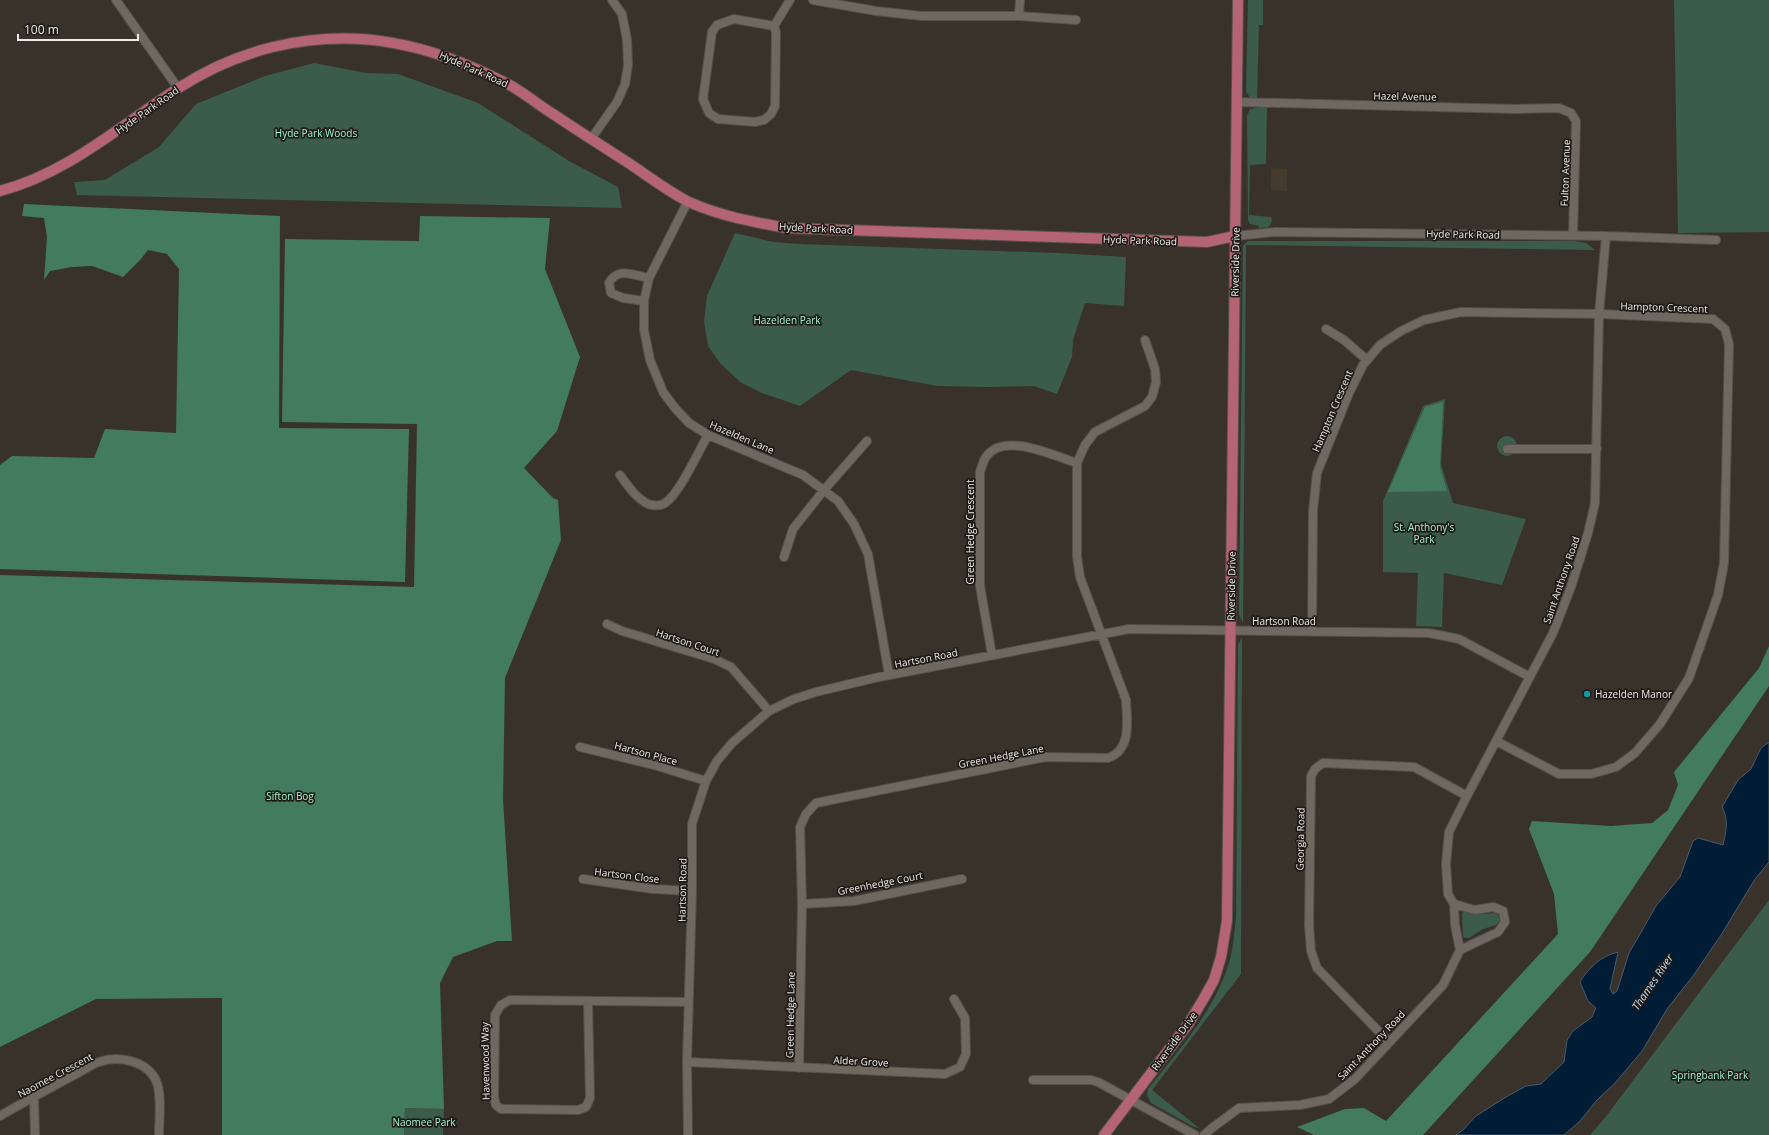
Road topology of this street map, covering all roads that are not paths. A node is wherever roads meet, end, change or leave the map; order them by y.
1 (116, 0) edge
2 (612, 0) edge
3 (790, 0) edge
4 (814, 0) edge
5 (1020, 0) edge
6 (1238, 0) edge
7 (1019, 16) junction
8 (1076, 20) dead end
9 (774, 26) junction
10 (178, 88) junction
11 (1237, 102) junction
12 (1571, 113) joint
13 (591, 139) junction
14 (0, 191) edge
15 (688, 201) junction
16 (1572, 235) junction
17 (1235, 236) junction
18 (1606, 236) junction
19 (1716, 240) dead end
20 (650, 278) junction
21 (644, 301) junction
22 (1599, 314) junction
23 (1326, 329) dead end
24 (1145, 340) dead end
25 (1367, 360) junction
26 (708, 435) junction
27 (867, 441) dead end
28 (1507, 449) dead end
29 (1597, 449) junction
30 (1077, 463) junction
31 (620, 475) dead end
32 (824, 490) junction
33 (784, 557) dead end
34 (607, 624) dead end
35 (1230, 631) junction
36 (1312, 632) junction
37 (1100, 634) junction
38 (992, 655) junction
39 (889, 675) junction
40 (1530, 677) junction
41 (769, 711) junction
42 (1496, 741) junction
43 (580, 747) dead end
44 (706, 781) junction
45 (1467, 796) junction
46 (583, 879) dead end
47 (962, 879) dead end
48 (692, 891) junction
49 (802, 904) junction
50 (1454, 904) junction
51 (1460, 950) junction
52 (954, 999) dead end
53 (588, 1002) junction
54 (688, 1002) junction
55 (1389, 1042) junction
56 (687, 1062) junction
57 (800, 1068) junction
58 (1033, 1080) dead end
59 (34, 1096) junction
60 (1131, 1100) junction
61 (0, 1116) edge
62 (35, 1135) edge
63 (158, 1135) edge
64 (688, 1135) edge
65 (1104, 1135) edge
66 (1195, 1135) edge
67 (1204, 1135) edge

1 - 10 street
2 - 13 street
3 - 9 street
4 - 7 street
5 - 7 street
6 - 11 main road, Riverside Drive
7 - 8 street
9 - 9 street
10 - 13 main road, Hyde Park Road
10 - 14 main road, Hyde Park Road
11 - 12 street, Hazel Avenue
11 - 17 main road, Riverside Drive
12 - 16 street, Fulton Avenue
13 - 15 main road, Hyde Park Road
15 - 17 main road, Hyde Park Road
15 - 20 street, Hazelden Lane
16 - 17 street, Hyde Park Road
16 - 18 street, Hyde Park Road
17 - 35 main road, Riverside Drive
18 - 19 street, Hyde Park Road
18 - 22 street, Saint Anthony Road
20 - 21 street, Hazelden Lane
20 - 21 street
21 - 26 street, Hazelden Lane
22 - 25 street, Hampton Crescent
22 - 29 street, Saint Anthony Road
22 - 42 street, Hampton Crescent
23 - 25 street
24 - 30 street, Green Hedge Lane
25 - 36 street, Hampton Crescent
26 - 31 street
26 - 32 street, Hazelden Lane
27 - 32 street
28 - 29 street
29 - 40 street, Saint Anthony Road
30 - 37 street, Green Hedge Lane
30 - 38 street, Green Hedge Crescent
32 - 33 street
32 - 39 street, Hazelden Lane
34 - 41 street, Hartson Court
35 - 36 street, Hartson Road
35 - 37 street, Hartson Road
35 - 60 main road, Riverside Drive
36 - 40 street, Hartson Road
37 - 38 street, Hartson Road
37 - 49 street, Green Hedge Lane
38 - 39 street, Hartson Road
39 - 41 street, Hartson Road
40 - 42 street, Saint Anthony Road
41 - 44 street, Hartson Road
42 - 45 street, Saint Anthony Road
43 - 44 street, Hartson Place
44 - 48 street, Hartson Road
45 - 50 street, Saint Anthony Road
45 - 55 street, Georgia Road
46 - 48 street, Hartson Close
47 - 49 street, Greenhedge Court
48 - 54 street, Hartson Road
49 - 57 street, Green Hedge Lane
50 - 51 street, Saint Anthony Road
50 - 51 street
51 - 55 street, Saint Anthony Road
52 - 57 street, Alder Grove
53 - 53 street, Havenwood Way
53 - 54 street, Havenwood Way
54 - 56 street, Hartson Road
55 - 67 street, Saint Anthony Road
56 - 57 street, Alder Grove
56 - 64 street, Hartson Road
58 - 60 street
59 - 61 street, Naomee Crescent
59 - 62 street
59 - 63 street, Naomee Crescent
60 - 65 main road, Riverside Drive
60 - 66 street

